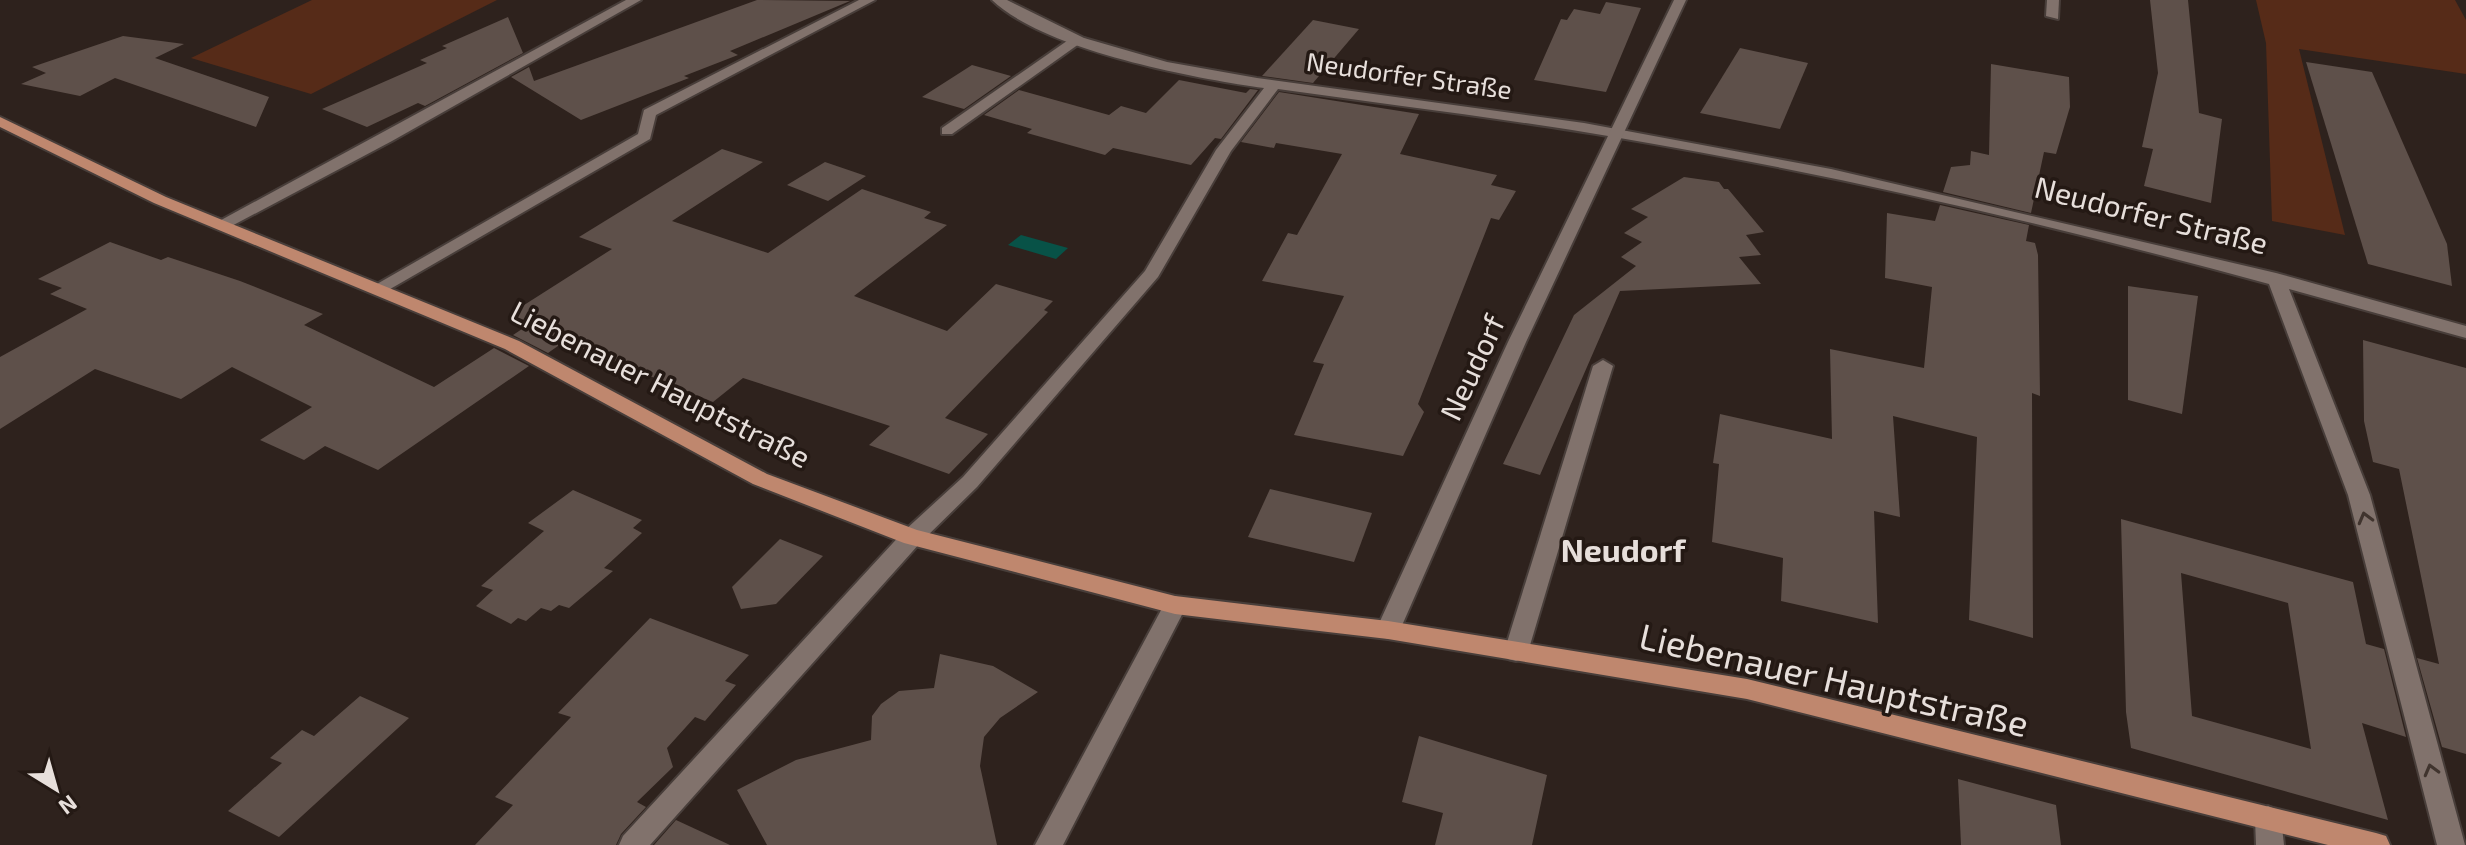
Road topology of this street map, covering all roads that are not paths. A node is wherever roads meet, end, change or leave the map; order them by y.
1 (635, 0) edge
2 (869, 0) edge
3 (1680, 0) edge
4 (2053, 0) edge
5 (1005, 2) edge
6 (2053, 16) dead end
7 (1079, 39) junction
8 (1273, 86) junction
9 (0, 121) edge
10 (947, 131) dead end
11 (1617, 133) junction
12 (220, 225) junction
13 (2276, 278) junction
14 (379, 288) junction
15 (2466, 332) edge
16 (1603, 366) dead end
17 (912, 537) junction
18 (1175, 605) junction
19 (1388, 630) junction
20 (1516, 652) junction
21 (2269, 832) edge
22 (633, 845) edge
23 (1049, 845) edge
24 (2376, 845) edge
25 (2451, 845) edge

1 - 12 street
2 - 14 street
3 - 11 street
4 - 6 street
5 - 7 street
7 - 8 street
7 - 10 street
8 - 11 street, Neudorfer Straße
8 - 17 street, Neudorfer Straße
9 - 12 main road, Liebenauer Hauptstraße
11 - 13 street, Neudorfer Straße
11 - 19 street, Neudorf
12 - 14 main road, Liebenauer Hauptstraße
13 - 15 street
25 -> 13 street, Neudorfer Straße
14 - 17 main road, Liebenauer Hauptstraße
16 - 20 street
17 - 18 main road, Liebenauer Hauptstraße
17 - 22 street
18 - 19 main road, Liebenauer Hauptstraße
18 - 23 street
19 - 20 main road, Liebenauer Hauptstraße
20 - 21 main road, Liebenauer Hauptstraße
21 - 24 main road, Liebenauer Hauptstraße

